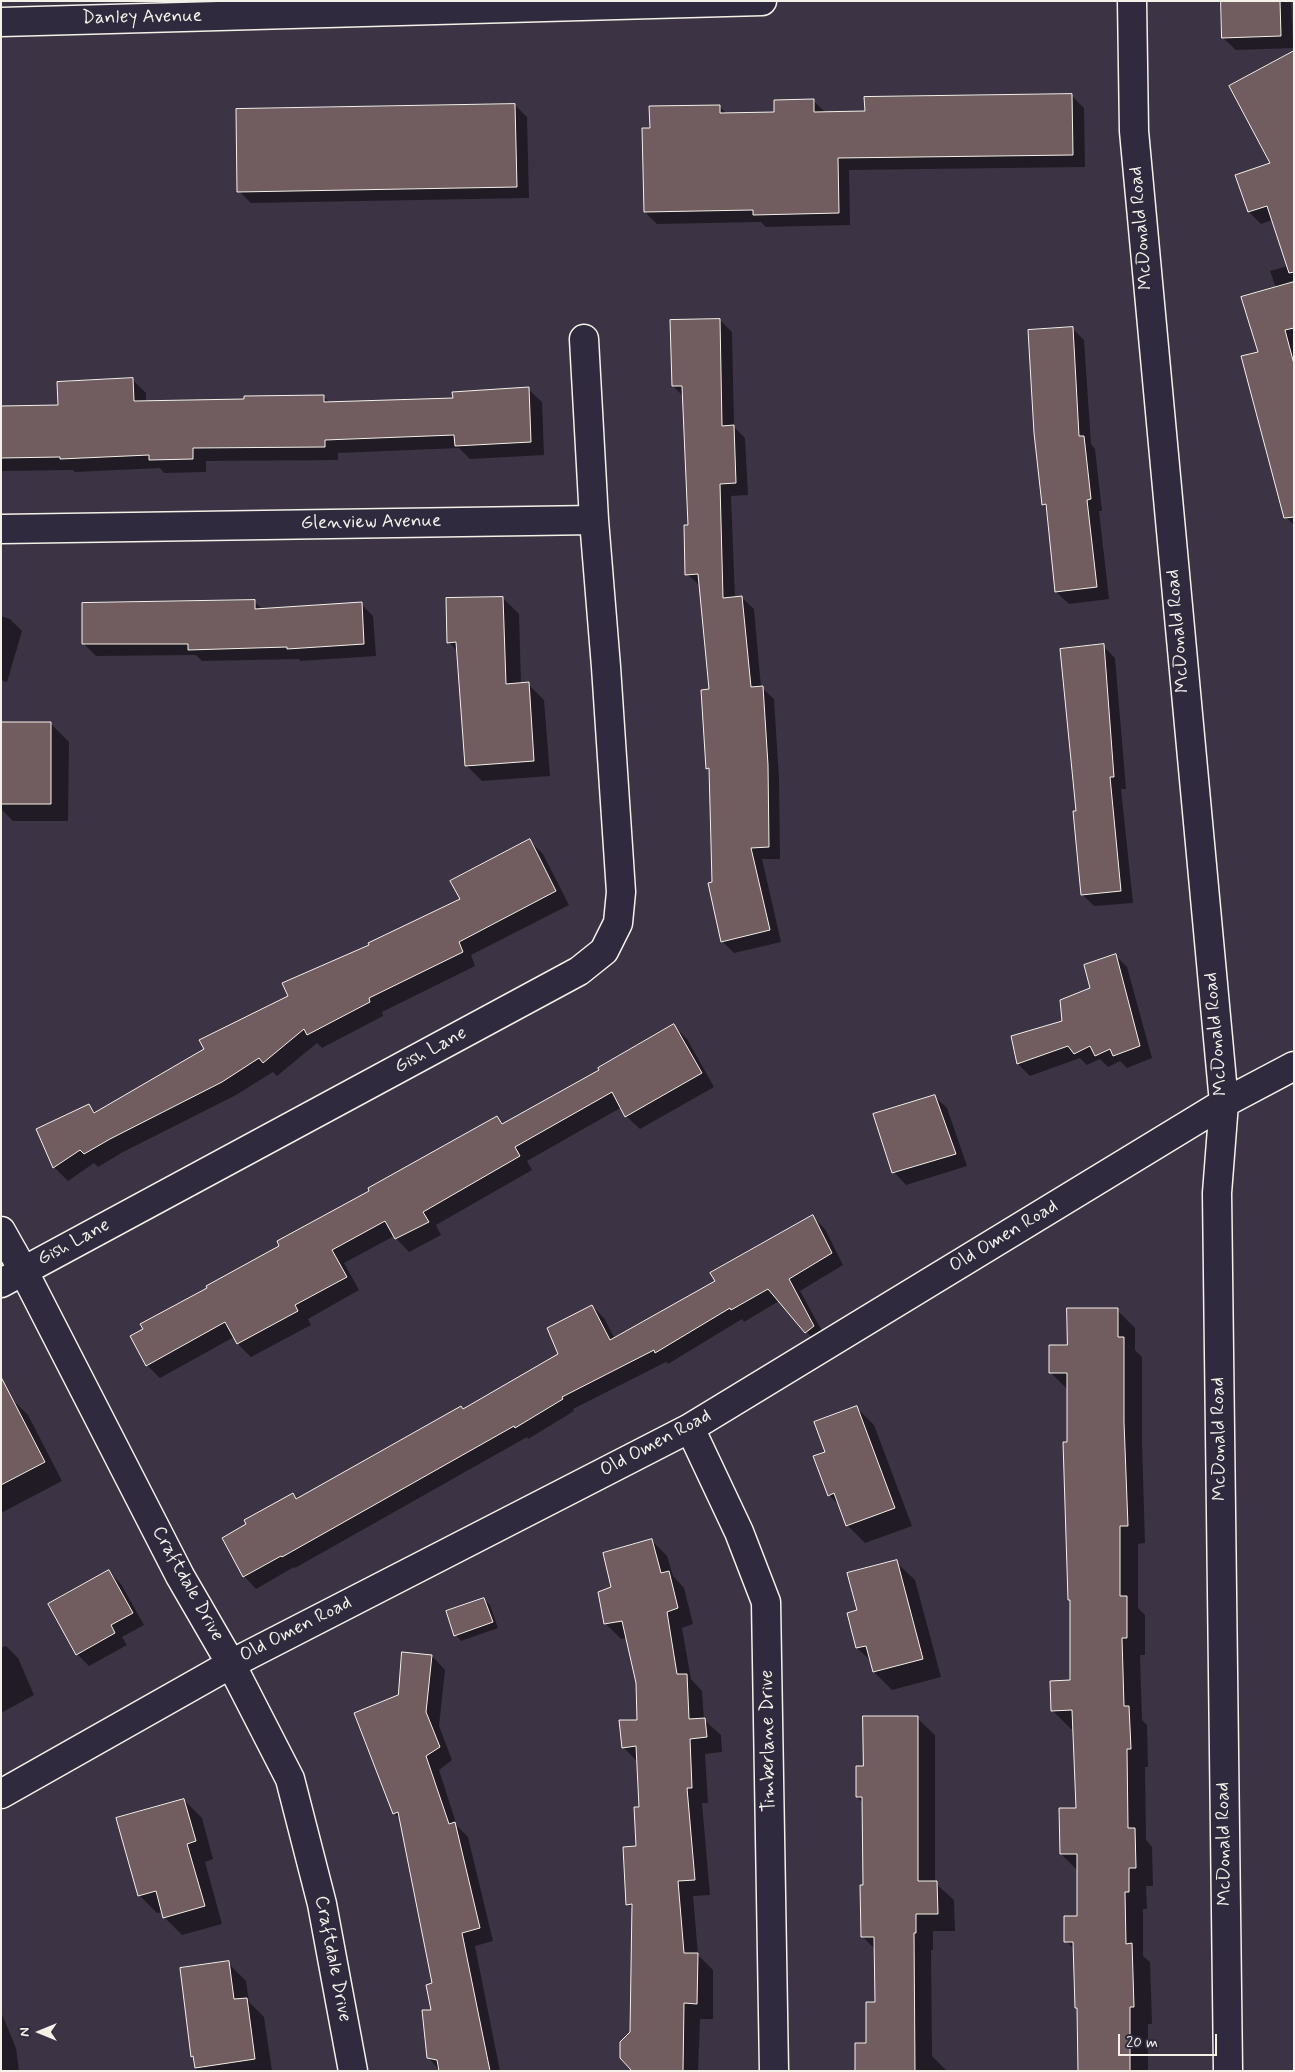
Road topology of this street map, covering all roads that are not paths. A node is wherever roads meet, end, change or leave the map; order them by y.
1 (762, 1) edge
2 (1132, 1) edge
3 (441, 6) edge
4 (58, 11) edge
5 (1, 22) edge
6 (584, 339) dead end
7 (594, 520) junction
8 (1, 529) edge
9 (1294, 1066) edge
10 (1224, 1103) junction
11 (1, 1231) edge
12 (12, 1276) edge
13 (690, 1428) junction
14 (231, 1664) junction
15 (1, 1794) edge
16 (353, 2071) edge
17 (774, 2071) edge
18 (1228, 2071) edge

1 - 3 street, Danley Avenue
2 - 10 street, McDonald Road
3 - 4 street, Danley Avenue
4 - 5 street, Danley Avenue
6 - 7 street
7 - 8 street, Glenview Avenue
7 - 12 street, Gish Lane
9 - 10 street, Old Omen Road
10 - 13 street, Old Omen Road
10 - 18 street, McDonald Road
11 - 12 street, Craftdale Drive
12 - 14 street, Craftdale Drive
13 - 14 street, Old Omen Road
13 - 17 street, Timberlane Drive
14 - 15 street, Old Omen Road
14 - 16 street, Craftdale Drive

